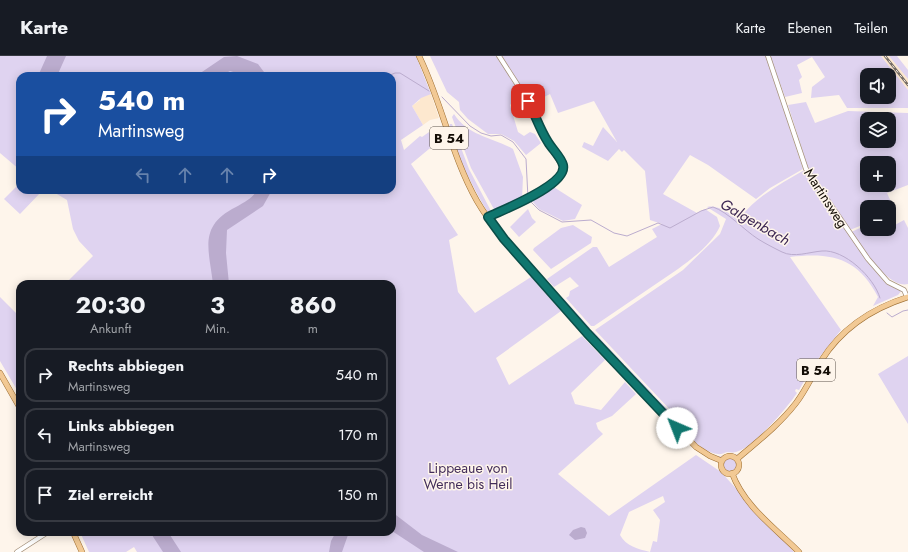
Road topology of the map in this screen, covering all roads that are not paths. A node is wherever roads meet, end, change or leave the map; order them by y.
1 (419, 56) edge
2 (499, 56) edge
3 (768, 56) edge
4 (488, 217) junction
5 (907, 297) edge
6 (0, 373) edge
7 (16, 401) edge
8 (737, 459) junction
9 (722, 462) junction
10 (732, 473) junction
11 (42, 536) edge
12 (75, 536) edge
13 (17, 552) edge
14 (82, 552) edge
15 (799, 552) edge

1 - 4 main road, B 54
2 - 4 street
3 - 5 street, Martinsweg
4 - 9 main road, B 54
5 - 8 main road, B 54
6 - 7 main road
8 - 9 main road
8 - 10 main road
9 - 10 main road
10 - 15 main road
11 - 13 street
12 - 14 main road

